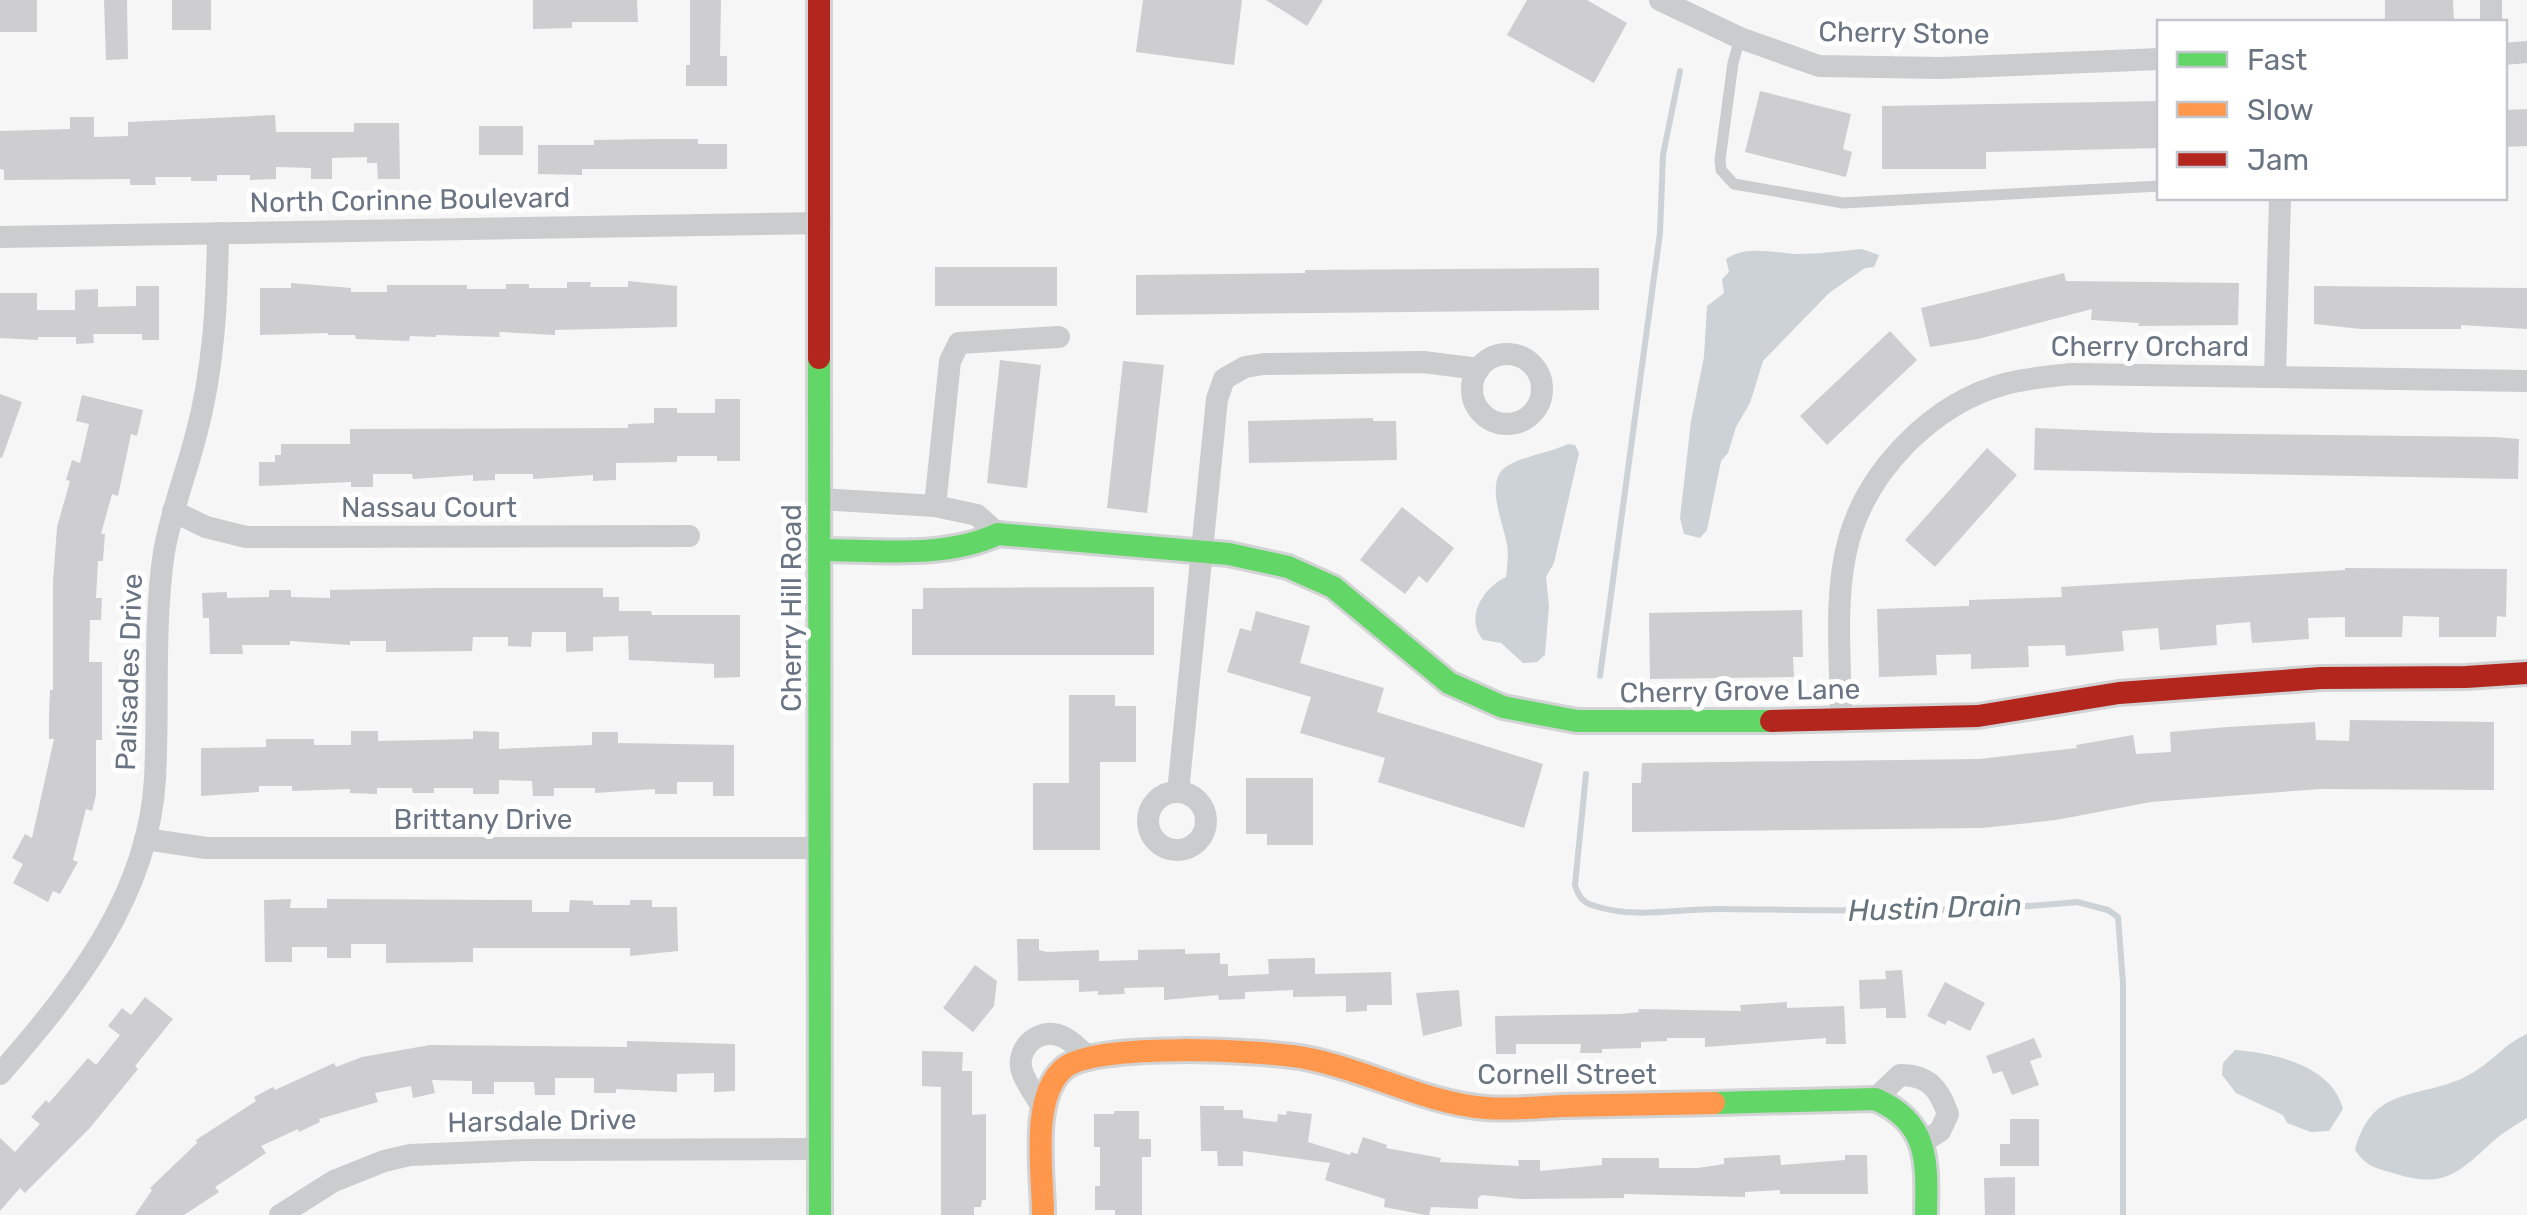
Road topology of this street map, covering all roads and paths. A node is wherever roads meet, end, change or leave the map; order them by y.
1 (819, 0) edge
2 (1660, 0) edge
3 (1740, 38) junction
4 (2157, 59) edge
5 (2157, 186) edge
6 (2280, 200) edge
7 (821, 222) junction
8 (218, 233) junction
9 (0, 236) edge
10 (1059, 337) dead end
11 (1478, 369) dead end
12 (2275, 376) junction
13 (2527, 381) edge
14 (820, 499) junction
15 (936, 506) junction
16 (173, 511) junction
17 (998, 534) junction
18 (689, 536) dead end
19 (820, 550) junction
20 (1202, 550) junction
21 (2527, 672) edge
22 (1841, 721) junction
23 (1178, 792) dead end
24 (145, 839) junction
25 (821, 848) junction
26 (1086, 1056) junction
27 (0, 1074) edge
28 (1875, 1099) junction
29 (1042, 1107) junction
30 (1923, 1142) junction
31 (819, 1149) junction
32 (280, 1215) edge
33 (820, 1215) edge
34 (1043, 1215) edge
35 (1926, 1215) edge

1 - 7 street, Cherry Hill Road
2 - 3 street, Cherry Stone
3 - 4 street, Cherry Stone
3 - 5 lane
6 - 12 street
7 - 8 street, North Corinne Boulevard
7 - 14 street, Cherry Hill Road
8 - 9 street, North Corinne Boulevard
8 - 16 street, Palisades Drive
10 - 15 street
11 - 20 street
12 - 13 street, Cherry Orchard
12 - 22 street, Cherry Orchard
14 - 15 street, Cherry Grove Lane
14 - 19 street, Cherry Hill Road
15 - 17 street, Cherry Grove Lane
16 - 18 street, Nassau Court
16 - 24 street, Palisades Drive
17 - 19 street, Cherry Grove Lane
17 - 20 street, Cherry Grove Lane
19 - 25 street, Cherry Hill Road
20 - 22 street, Cherry Grove Lane
20 - 23 street
21 - 22 street, Cherry Grove Lane
24 - 25 street, Brittany Drive
24 - 27 street, Palisades Drive
25 - 31 street, Cherry Hill Road
26 - 28 street, Cornell Street
26 - 29 street, Cornell Street
26 - 29 street, Cornell Street
28 - 30 street
28 - 30 street, Cornell Street
29 - 34 street
30 - 35 street
31 - 32 street, Harsdale Drive
31 - 33 street, Cherry Hill Road

